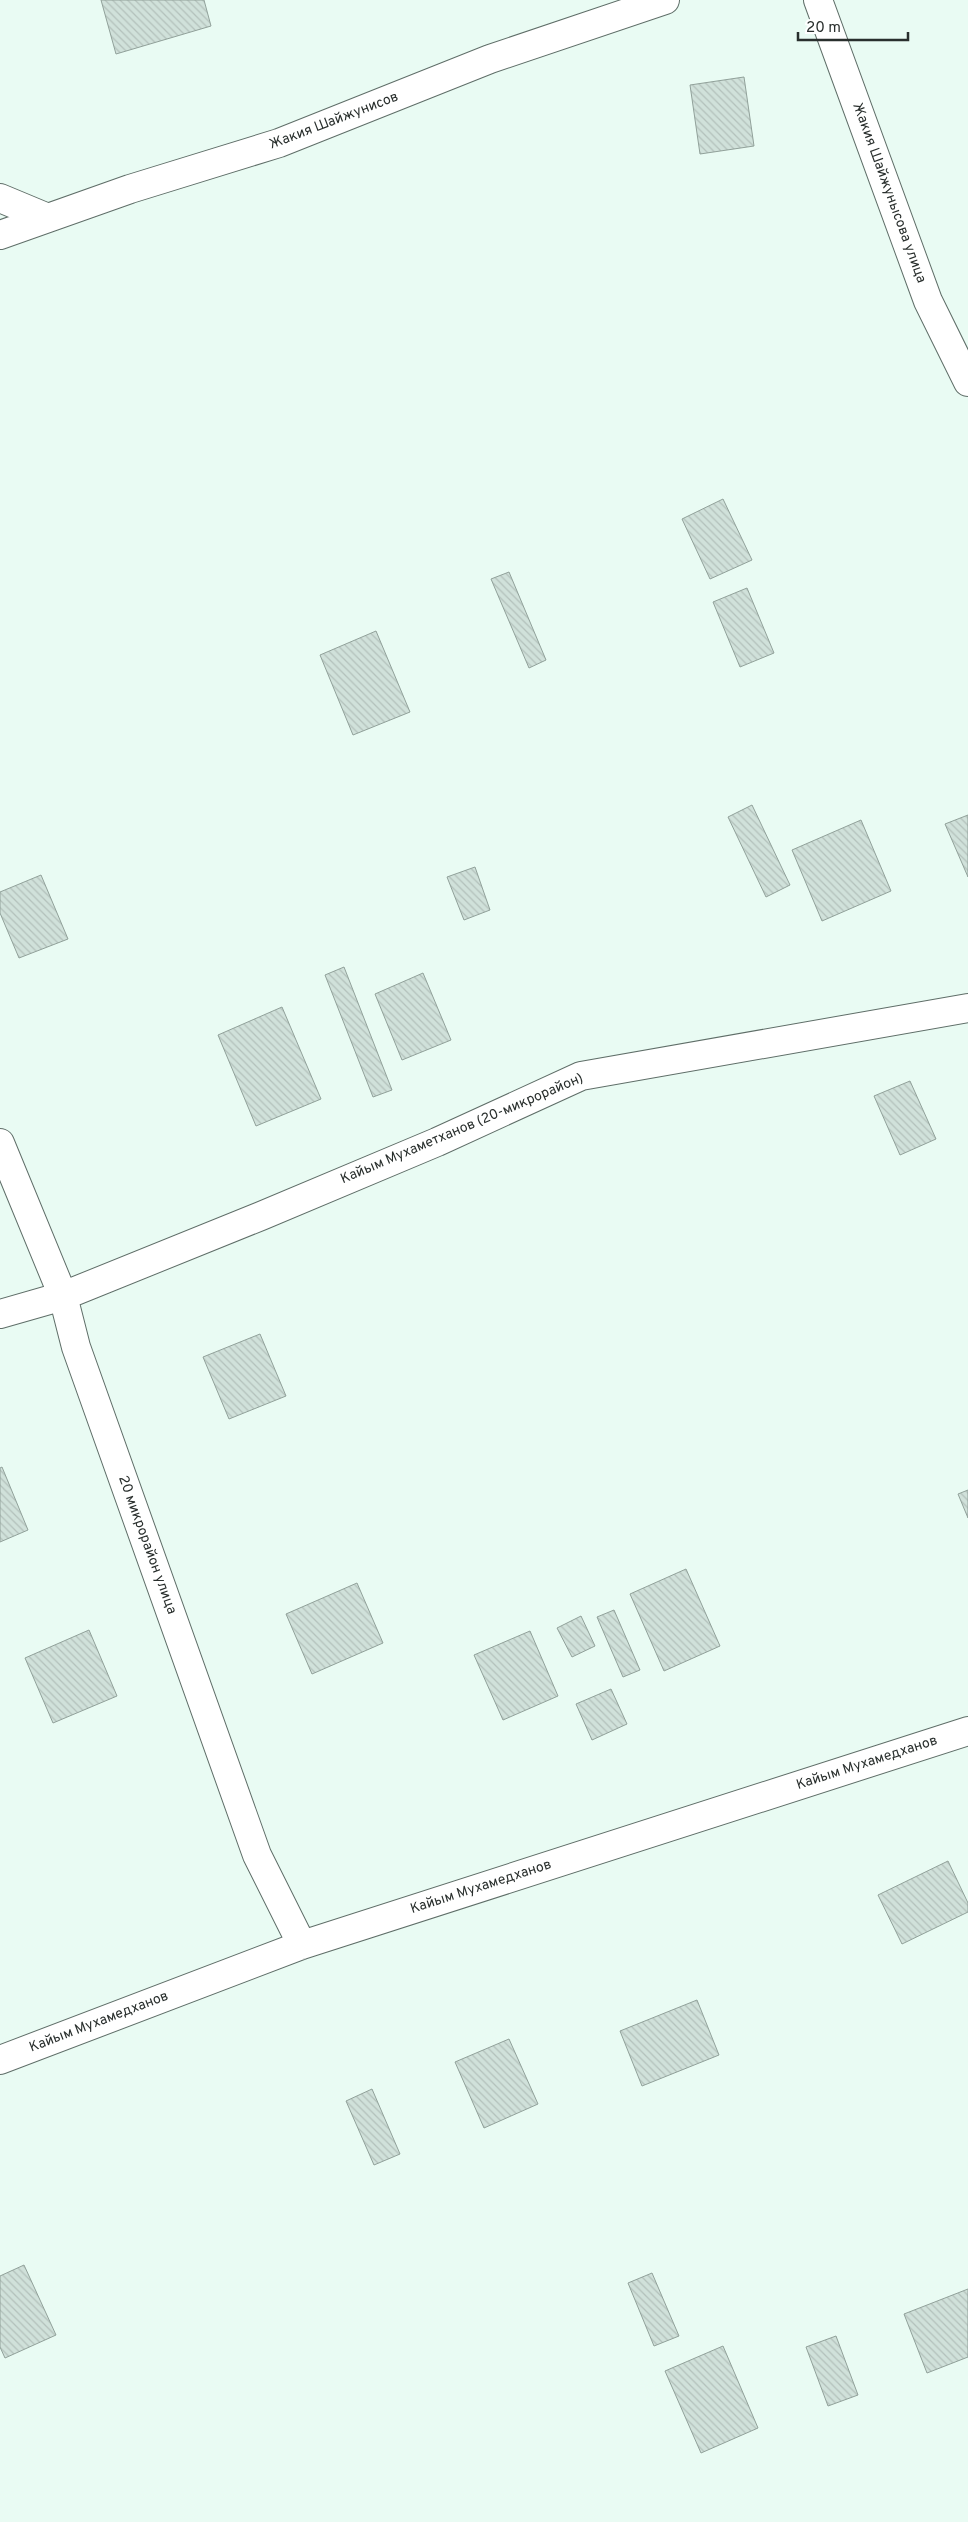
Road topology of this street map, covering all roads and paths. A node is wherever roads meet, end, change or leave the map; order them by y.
1 (665, 0) edge
2 (818, 0) edge
3 (0, 198) edge
4 (48, 218) junction
5 (0, 235) edge
6 (968, 382) edge
7 (968, 1008) edge
8 (0, 1143) edge
9 (63, 1296) junction
10 (0, 1314) edge
11 (968, 1731) edge
12 (302, 1945) junction
13 (0, 2060) edge

1 - 4 street, Жакия Шайжунисов
2 - 6 street, Жакия Шайжунысова улица
3 - 4 street
4 - 5 street, Жакия Шайжунисов
7 - 9 street, Кайым Мухаметханов (20-микрорайон)
8 - 9 street, 20 микрорайон улица
9 - 10 street
9 - 12 street, 20 микрорайон улица
11 - 12 street, Кайым Мухамедханов
12 - 13 street, Кайым Мухамедханов

